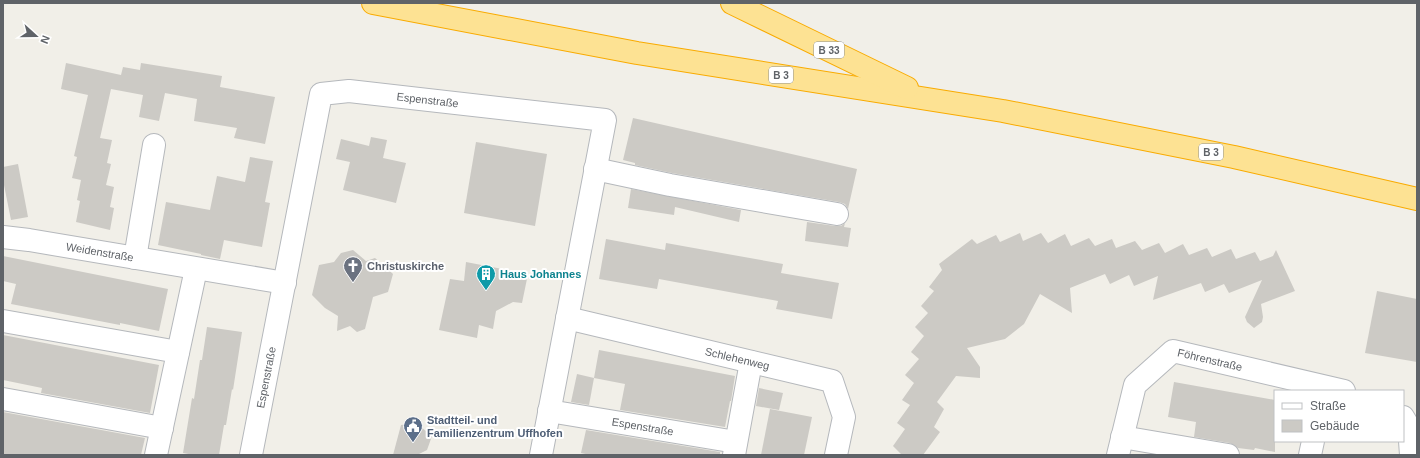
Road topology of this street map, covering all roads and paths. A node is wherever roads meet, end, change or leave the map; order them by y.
1 (373, 3) edge
2 (461, 3) edge
3 (732, 3) edge
4 (421, 12) junction
5 (926, 98) junction
6 (154, 145) dead end
7 (595, 169) junction
8 (1417, 199) edge
9 (837, 214) dead end
10 (3, 237) edge
11 (135, 258) junction
12 (196, 269) junction
13 (285, 283) junction
14 (567, 318) junction
15 (3, 321) edge
16 (178, 352) junction
17 (751, 362) junction
18 (1331, 389) edge
19 (3, 399) edge
20 (549, 411) junction
21 (1404, 419) edge
22 (162, 428) junction
23 (1313, 442) edge
24 (1120, 446) edge
25 (735, 449) edge
26 (156, 455) edge
27 (251, 455) edge
28 (541, 455) edge
29 (836, 455) edge
30 (1228, 455) edge
31 (1310, 455) edge
32 (1412, 455) edge

1 - 4 highway, B 3
2 - 4 highway
3 - 5 highway, B 33
4 - 5 highway, B 3
5 - 8 highway, B 3
6 - 11 street
7 - 9 street
7 - 13 street, Espenstraße
7 - 14 street, Espenstraße
10 - 11 street, Weidenstraße
11 - 12 street, Weidenstraße
12 - 13 street, Weidenstraße
12 - 16 street
13 - 27 street, Espenstraße
14 - 17 street, Schlehenweg
14 - 20 street, Espenstraße
15 - 16 street
16 - 22 street
17 - 25 street, Espenstraße
17 - 29 street, Schlehenweg
18 - 24 street, Föhrenstraße
19 - 22 street
20 - 25 street, Espenstraße
20 - 28 street, Espenstraße
21 - 32 street
22 - 26 street
23 - 31 street
24 - 30 street, Föhrenstraße

